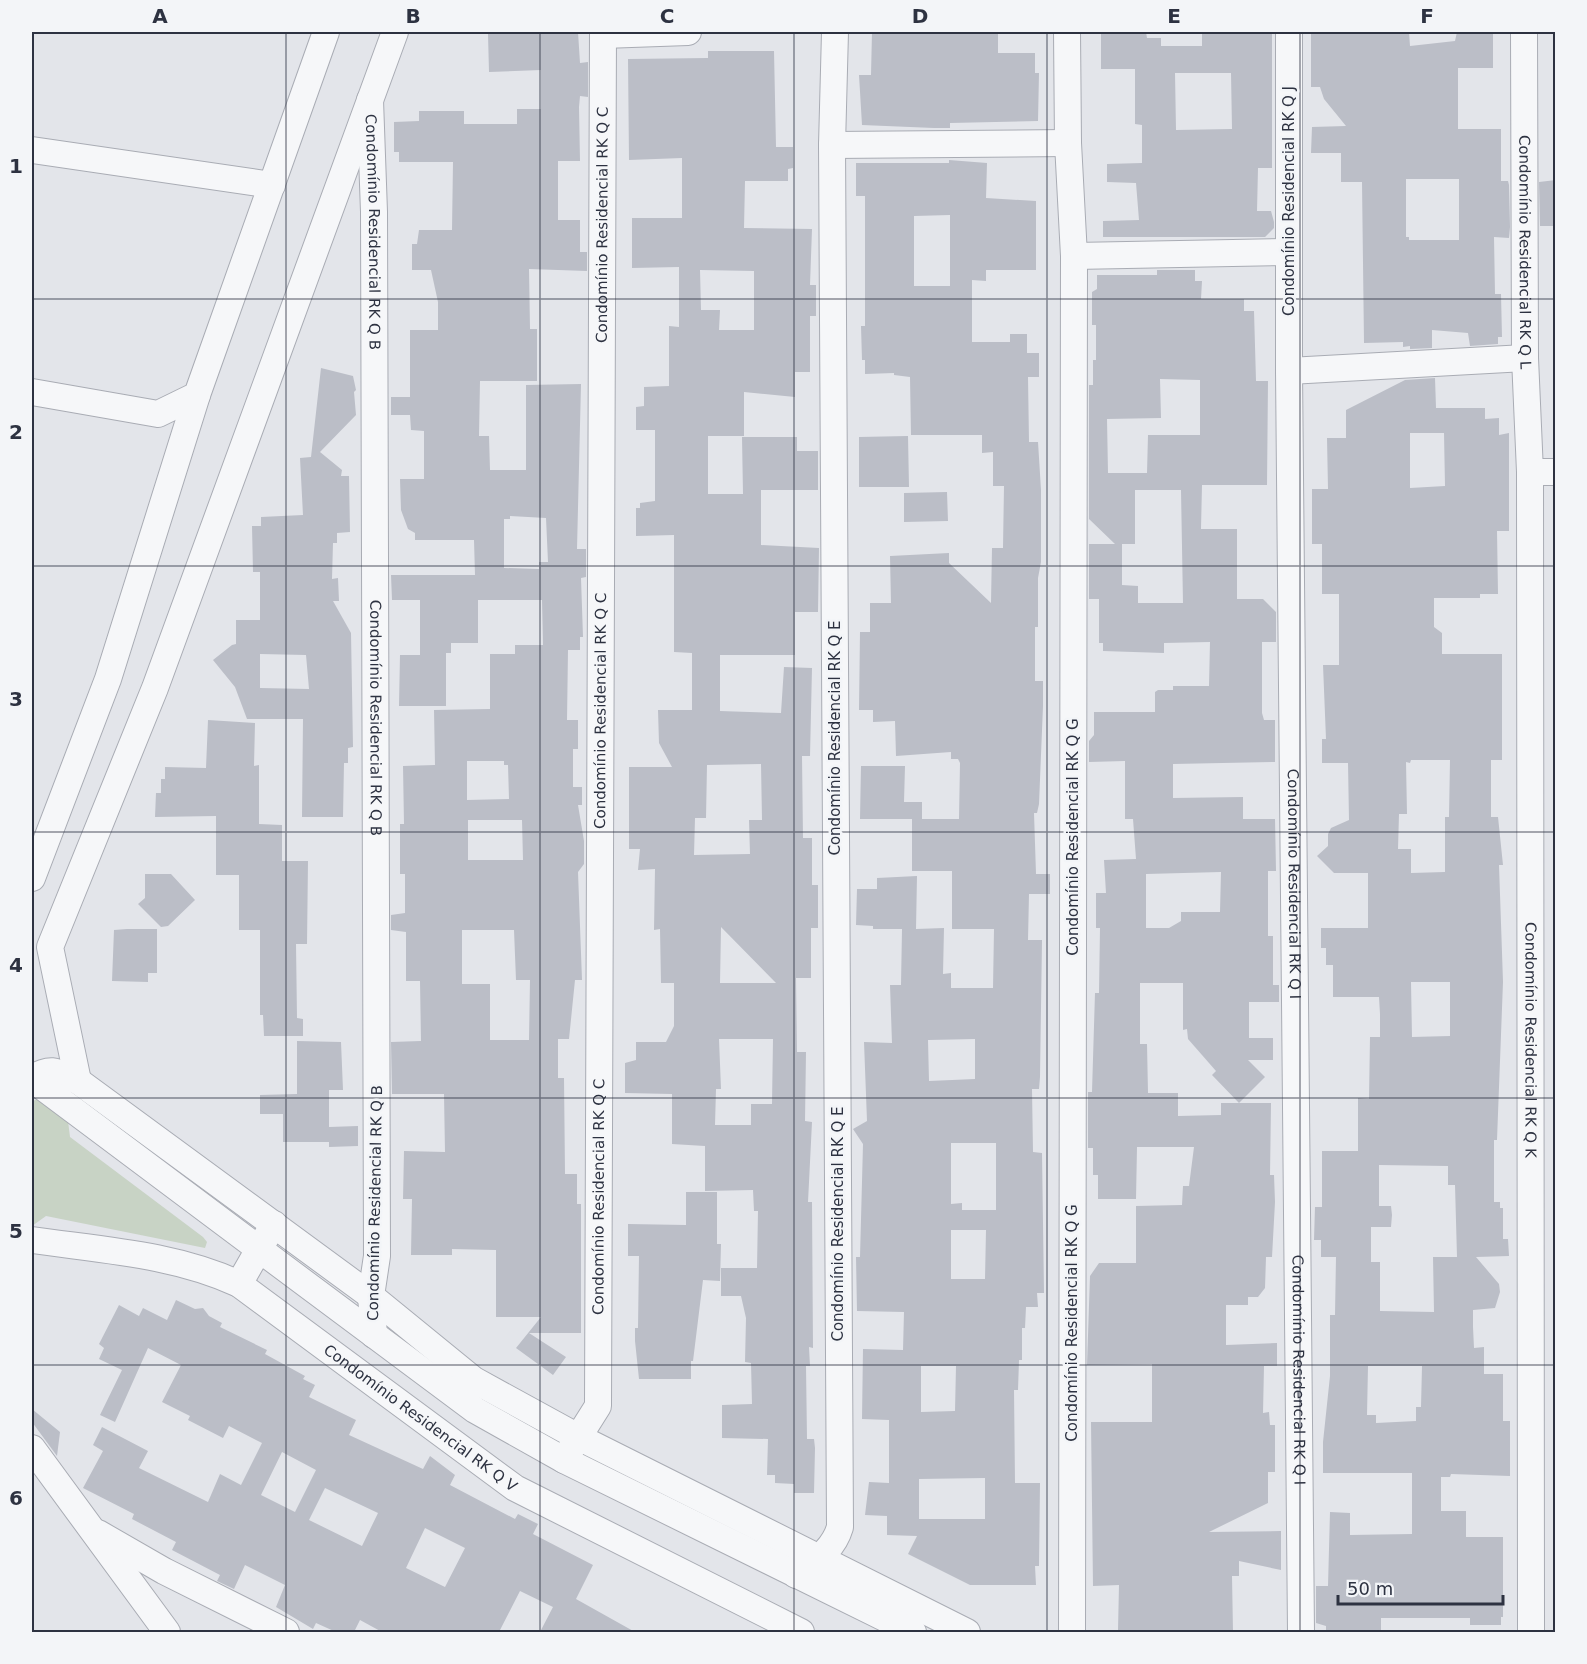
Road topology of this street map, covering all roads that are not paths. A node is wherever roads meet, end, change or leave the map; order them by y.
1 (326, 32) edge
2 (395, 32) edge
3 (688, 32) edge
4 (835, 32) edge
5 (1067, 32) edge
6 (1289, 32) edge
7 (1524, 32) edge
8 (603, 33) edge
9 (370, 100) junction
10 (1068, 143) junction
11 (832, 145) junction
12 (32, 150) edge
13 (272, 185) junction
14 (1288, 252) junction
15 (1074, 256) junction
16 (1525, 358) junction
17 (1289, 371) junction
18 (32, 392) edge
19 (197, 395) junction
20 (1530, 472) junction
21 (1556, 472) edge
22 (32, 879) edge
23 (32, 1078) edge
24 (78, 1081) junction
25 (274, 1224) junction
26 (32, 1240) edge
27 (259, 1249) junction
28 (239, 1284) junction
29 (371, 1296) junction
30 (374, 1335) junction
31 (578, 1437) junction
32 (32, 1448) edge
33 (564, 1460) junction
34 (88, 1527) junction
35 (818, 1558) junction
36 (796, 1575) junction
37 (167, 1632) edge
38 (286, 1632) edge
39 (801, 1632) edge
40 (914, 1632) edge
41 (967, 1632) edge
42 (1072, 1632) edge
43 (1301, 1632) edge
44 (1531, 1632) edge

1 - 13 street
2 - 9 street
3 - 8 street, Condomínio Residencial RK Q C
4 - 11 street, Condomínio Residencial RK Q E
5 - 10 street, Condomínio Residencial RK Q G
6 - 14 street, Condomínio Residencial RK Q J
7 - 16 street, Condomínio Residencial RK Q L
8 - 31 street, Condomínio Residencial RK Q C
9 - 24 street
9 - 29 street, Condomínio Residencial RK Q B
10 - 11 street
10 - 15 street, Condomínio Residencial RK Q G
11 - 35 street, Condomínio Residencial RK Q E
12 - 13 street
13 - 19 street
14 - 15 street
14 - 17 street, Condomínio Residencial RK Q J
15 - 42 street, Condomínio Residencial RK Q G
16 - 17 street
16 - 20 street, Condomínio Residencial RK Q L
17 - 43 street, Condomínio Residencial RK Q I
18 - 19 street
19 - 22 street
20 - 21 street
20 - 44 street, Condomínio Residencial RK Q K
23 - 24 street
23 - 27 street
24 - 25 street
25 - 27 street
25 - 29 street
26 - 28 street, Condomínio Residencial RK Q V
27 - 28 street
27 - 30 street
28 - 39 street, Condomínio Residencial RK Q V
29 - 30 street, Condomínio Residencial RK Q B
29 - 31 street
30 - 33 street
31 - 33 street, Condomínio Residencial RK Q C
31 - 35 street
32 - 34 street
33 - 36 street
34 - 37 street
34 - 38 street
35 - 36 street, Condomínio Residencial RK Q E
35 - 41 street
36 - 40 street

